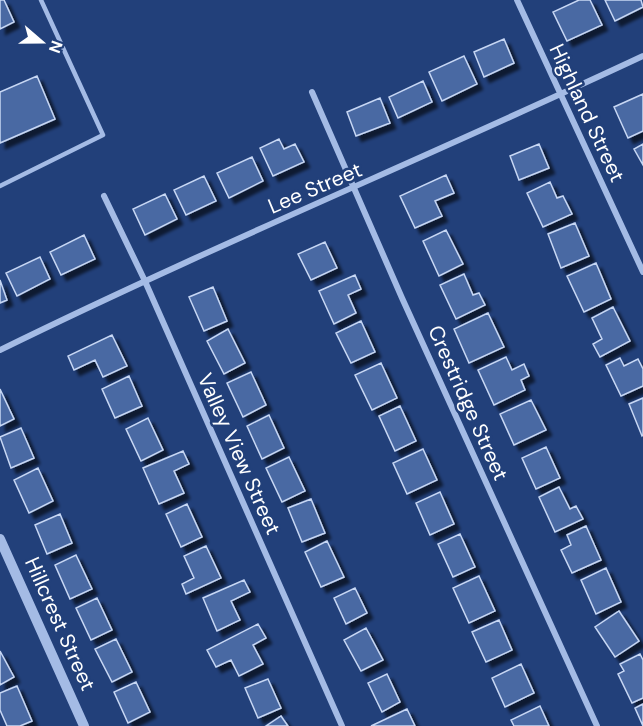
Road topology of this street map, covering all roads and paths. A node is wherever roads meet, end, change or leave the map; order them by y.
1 (41, 0) edge
2 (517, 0) edge
3 (643, 56) edge
4 (312, 92) dead end
5 (561, 94) junction
6 (0, 186) edge
7 (355, 188) junction
8 (104, 196) dead end
9 (643, 272) edge
10 (144, 279) junction
11 (0, 350) edge
12 (0, 538) edge
13 (84, 726) edge
14 (342, 726) edge
15 (597, 726) edge

1 - 6 lane
2 - 5 street, Highland Street
3 - 5 street, Lee Street
4 - 7 street, Crestridge Street
5 - 7 street, Lee Street
5 - 9 street, Highland Street
7 - 10 street, Lee Street
7 - 15 street, Crestridge Street
8 - 10 street, Valley View Street
10 - 11 street, Lee Street
10 - 14 street, Valley View Street
12 - 13 street, Hillcrest Street

